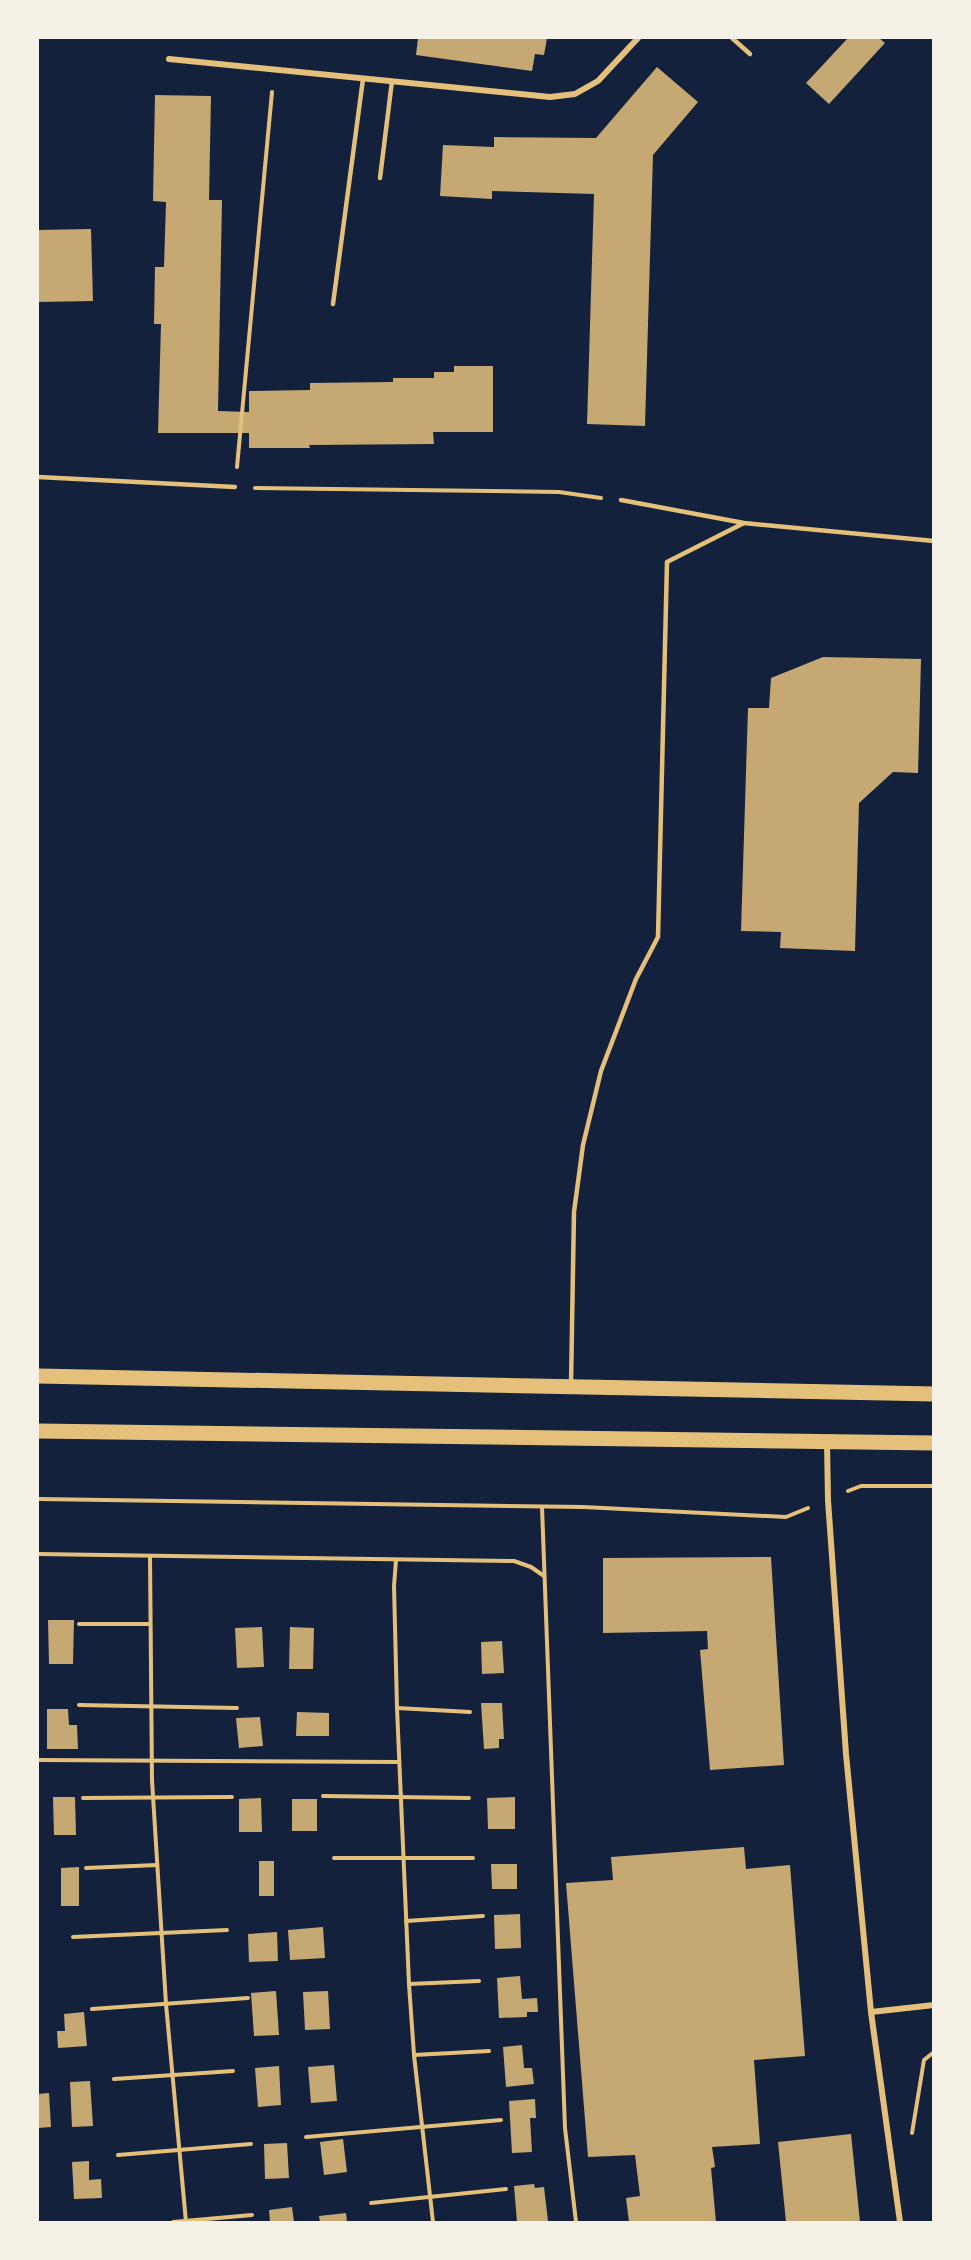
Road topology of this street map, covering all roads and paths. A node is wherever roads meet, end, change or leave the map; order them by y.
1 (638, 38) edge
2 (732, 38) edge
3 (750, 54) dead end
4 (169, 59) dead end
5 (274, 70) junction
6 (363, 79) junction
7 (392, 81) junction
8 (380, 178) dead end
9 (333, 304) dead end
10 (38, 477) edge
11 (235, 487) junction
12 (621, 500) joint
13 (744, 523) junction
14 (933, 541) edge
15 (38, 1376) edge
16 (571, 1388) junction
17 (933, 1394) edge
18 (38, 1431) edge
19 (827, 1441) junction
20 (933, 1443) edge
21 (933, 1486) edge
22 (38, 1499) edge
23 (828, 1500) junction
24 (542, 1507) junction
25 (38, 1554) edge
26 (150, 1556) junction
27 (396, 1560) junction
28 (544, 1576) junction
29 (79, 1624) dead end
30 (150, 1624) junction
31 (79, 1705) dead end
32 (151, 1707) junction
33 (237, 1708) dead end
34 (397, 1708) junction
35 (470, 1712) dead end
36 (38, 1760) edge
37 (152, 1760) junction
38 (399, 1762) junction
39 (323, 1796) dead end
40 (154, 1797) junction
41 (232, 1797) dead end
42 (401, 1797) junction
43 (83, 1798) dead end
44 (469, 1798) dead end
45 (334, 1858) dead end
46 (403, 1858) junction
47 (473, 1858) dead end
48 (157, 1865) junction
49 (86, 1868) dead end
50 (483, 1916) dead end
51 (406, 1921) junction
52 (227, 1930) dead end
53 (162, 1934) junction
54 (73, 1937) dead end
55 (479, 1981) dead end
56 (409, 1984) junction
57 (248, 1998) dead end
58 (166, 2004) junction
59 (933, 2005) edge
60 (92, 2009) dead end
61 (871, 2012) junction
62 (489, 2051) dead end
63 (933, 2052) edge
64 (414, 2055) junction
65 (233, 2071) dead end
66 (173, 2076) junction
67 (114, 2079) dead end
68 (501, 2120) dead end
69 (422, 2126) junction
70 (306, 2137) dead end
71 (911, 2139) dead end
72 (251, 2144) dead end
73 (179, 2149) junction
74 (118, 2155) dead end
75 (506, 2189) dead end
76 (430, 2196) junction
77 (371, 2203) dead end
78 (252, 2215) dead end
79 (186, 2222) edge
80 (172, 2223) edge
81 (433, 2223) edge
82 (576, 2223) edge
83 (900, 2223) edge

1 - 7 street
2 - 3 lane
4 - 5 street
5 - 6 street
5 - 11 path
6 - 7 street
6 - 9 lane
7 - 8 lane
10 - 11 lane
11 - 12 path
12 - 13 lane
13 - 14 lane
13 - 16 lane
15 - 16 main road
16 - 17 main road
18 - 19 main road
19 - 20 main road
19 - 23 street
21 - 23 path
22 - 24 path
23 - 24 path
23 - 61 street
24 - 28 path
25 - 26 path
26 - 27 path
26 - 30 path
27 - 28 path
27 - 34 path
28 - 82 path
29 - 30 path
30 - 32 path
31 - 32 path
32 - 33 path
32 - 37 path
34 - 35 path
34 - 38 path
36 - 37 path
37 - 38 path
37 - 40 path
38 - 42 path
39 - 42 path
40 - 41 path
40 - 43 path
40 - 48 path
42 - 44 path
42 - 46 path
45 - 46 path
46 - 47 path
46 - 51 path
48 - 49 path
48 - 53 path
50 - 51 path
51 - 56 path
52 - 53 path
53 - 54 path
53 - 58 path
55 - 56 path
56 - 64 path
57 - 58 path
58 - 60 path
58 - 66 path
59 - 61 street
61 - 83 street
62 - 64 path
63 - 71 path
64 - 69 path
65 - 66 path
66 - 67 path
66 - 73 path
68 - 69 path
69 - 70 path
69 - 76 path
72 - 73 path
73 - 74 path
73 - 79 path
75 - 76 path
76 - 77 path
76 - 81 path
78 - 79 path
79 - 80 path

